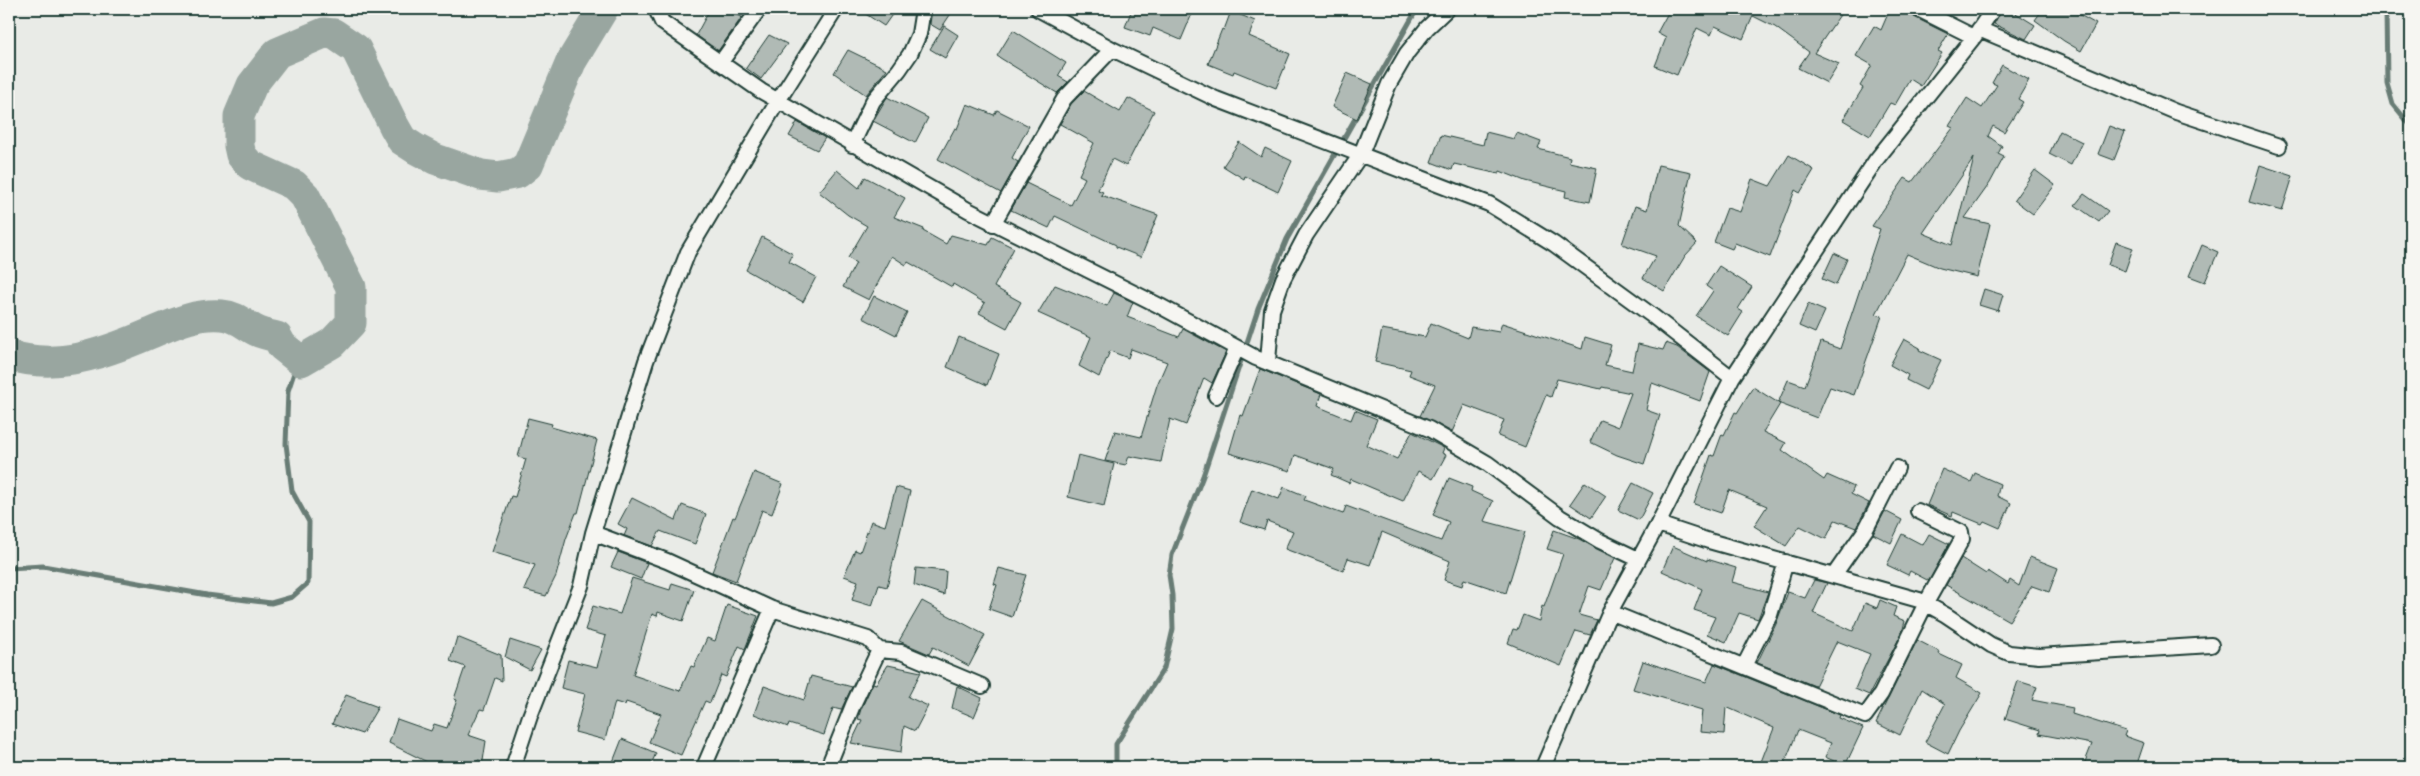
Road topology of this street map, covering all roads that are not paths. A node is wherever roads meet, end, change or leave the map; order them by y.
1 (656, 9) edge
2 (759, 9) edge
3 (836, 9) edge
4 (923, 9) edge
5 (1038, 9) edge
6 (1447, 9) edge
7 (1918, 9) edge
8 (1993, 9) edge
9 (1976, 33) junction
10 (1112, 49) junction
11 (721, 62) junction
12 (778, 101) junction
13 (852, 145) junction
14 (2279, 146) dead end
15 (1361, 154) junction
16 (993, 224) junction
17 (1239, 349) junction
18 (1262, 360) junction
19 (1732, 378) junction
20 (1216, 396) dead end
21 (1897, 468) dead end
22 (1918, 511) dead end
23 (1658, 524) junction
24 (593, 533) junction
25 (1638, 560) junction
26 (1786, 562) junction
27 (1834, 575) junction
28 (1926, 603) junction
29 (772, 609) junction
30 (1610, 612) junction
31 (2211, 646) dead end
32 (879, 650) junction
33 (1744, 666) junction
34 (982, 686) dead end
35 (514, 767) edge
36 (704, 767) edge
37 (828, 767) edge
38 (1543, 767) edge

1 - 11 street
2 - 11 street
3 - 12 street
4 - 13 street
5 - 10 street
6 - 15 street
7 - 9 street
8 - 9 street
9 - 14 street
9 - 19 street
10 - 15 street
10 - 16 street
11 - 12 street
12 - 13 street
12 - 24 street
13 - 16 street
15 - 18 street
15 - 19 street
16 - 17 street
17 - 18 street
17 - 20 street
18 - 25 street
19 - 23 street
21 - 27 street
22 - 28 street
23 - 25 street
23 - 26 street
24 - 29 street
24 - 35 street
25 - 30 street
26 - 27 street
26 - 33 street
27 - 28 street
28 - 31 street
28 - 33 street
29 - 32 street
29 - 36 street
30 - 33 street
30 - 38 street
32 - 34 street
32 - 37 street

